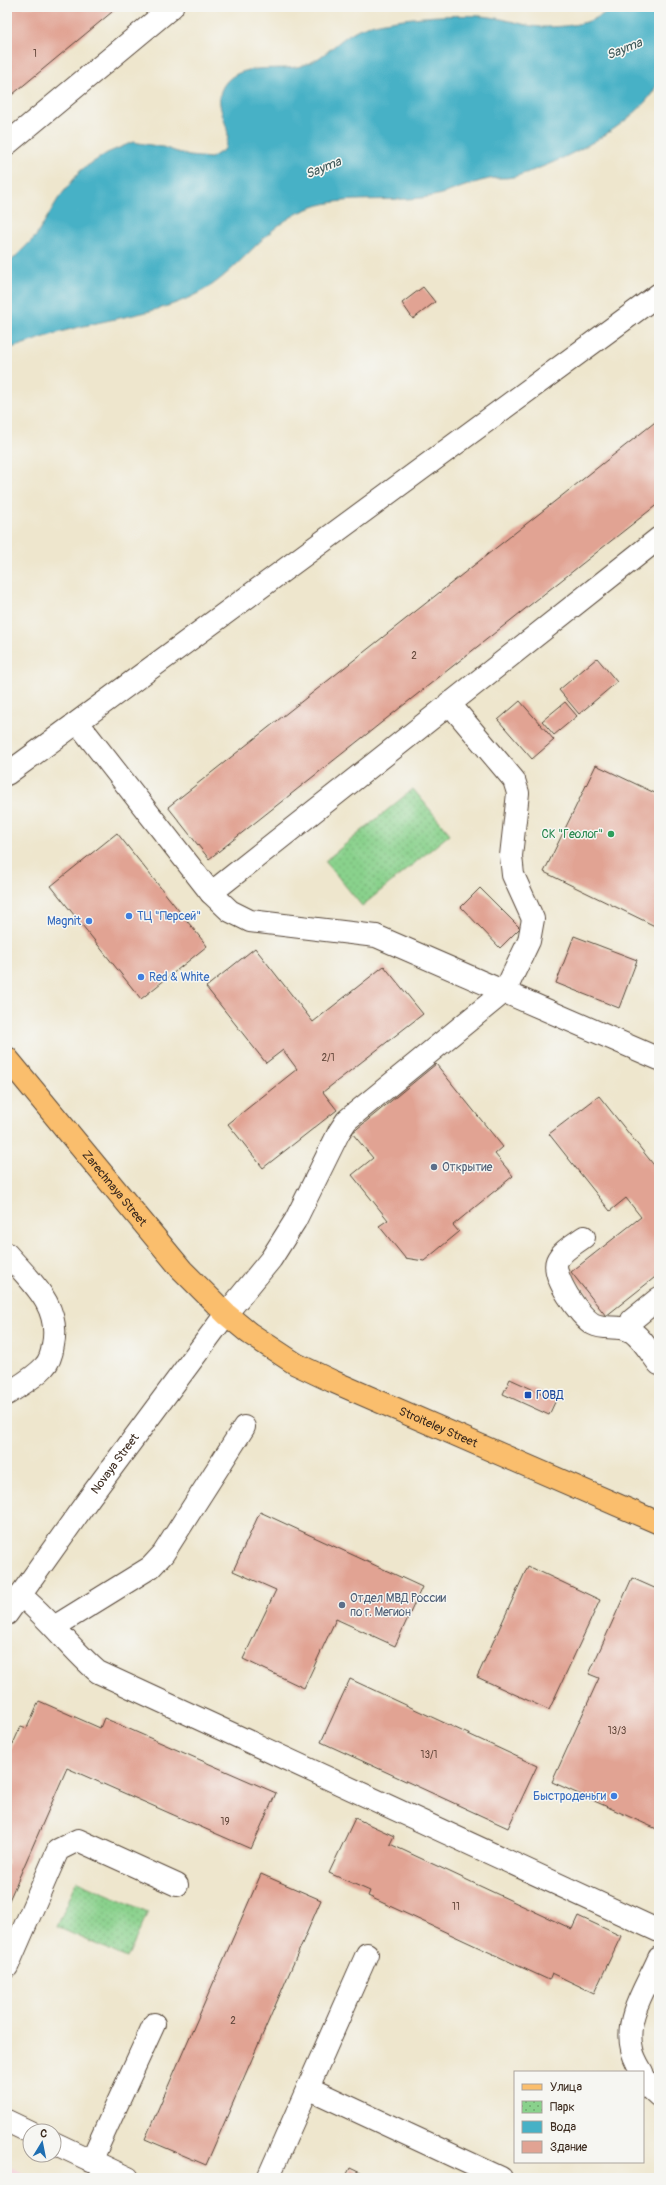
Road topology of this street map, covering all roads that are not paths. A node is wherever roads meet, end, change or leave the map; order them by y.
1 (172, 7) edge
2 (7, 144) edge
3 (659, 294) edge
4 (659, 538) edge
5 (449, 703) junction
6 (78, 723) junction
7 (7, 774) edge
8 (211, 893) junction
9 (505, 991) junction
10 (7, 1058) edge
11 (659, 1059) edge
12 (584, 1237) dead end
13 (7, 1254) edge
14 (659, 1298) edge
15 (226, 1314) junction
16 (628, 1330) junction
17 (659, 1364) edge
18 (7, 1394) edge
19 (244, 1427) dead end
20 (659, 1523) edge
21 (20, 1595) junction
22 (7, 1614) edge
23 (54, 1627) junction
24 (177, 1885) dead end
25 (659, 1931) edge
26 (367, 1954) dead end
27 (659, 1958) edge
28 (7, 1967) edge
29 (154, 2024) dead end
30 (641, 2071) edge
31 (644, 2077) edge
32 (308, 2088) junction
33 (659, 2096) edge
34 (7, 2121) edge
35 (22, 2128) edge
36 (62, 2147) edge
37 (91, 2161) junction
38 (128, 2178) edge
39 (268, 2178) edge
40 (502, 2178) edge

1 - 2 street
3 - 6 street
4 - 5 street
5 - 8 street
5 - 9 street
6 - 7 street
6 - 8 street
8 - 9 street
9 - 11 street
9 - 15 street, Novaya Street
10 - 15 main road, Zarechnaya Street
12 - 16 street
13 - 18 street
14 - 16 street
15 - 20 main road, Stroiteley Street
15 - 21 street, Novaya Street
16 - 17 street
19 - 23 street
21 - 22 street, Novaya Street
21 - 23 street
23 - 25 street
24 - 28 street
26 - 32 street
27 - 30 street
29 - 37 street
31 - 33 street
32 - 39 street
32 - 40 street
34 - 35 street
36 - 37 street
37 - 38 street

